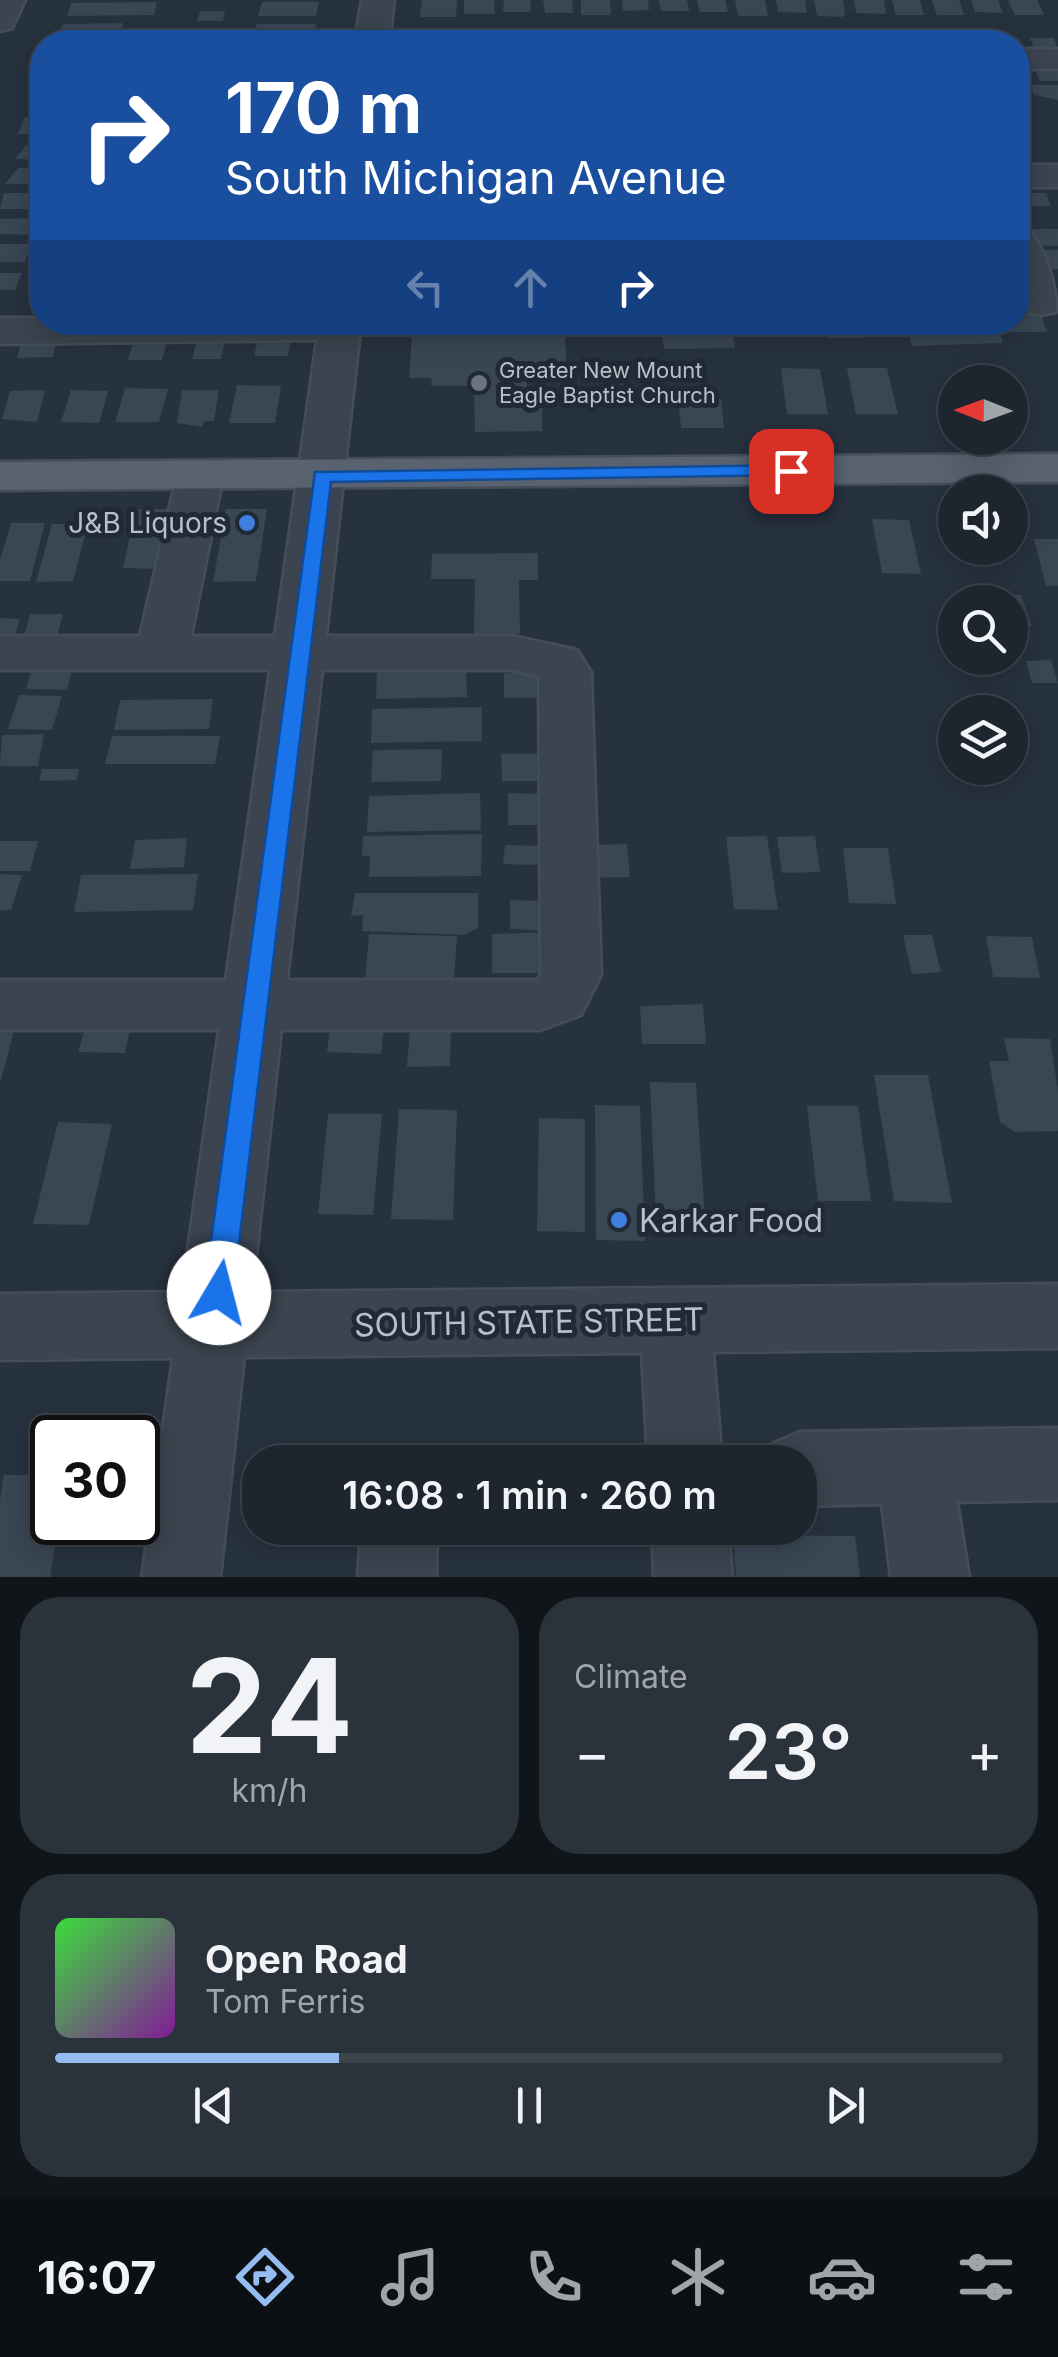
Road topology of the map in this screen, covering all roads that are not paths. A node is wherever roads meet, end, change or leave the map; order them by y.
1 (10, 0) edge
2 (378, 0) edge
3 (0, 21) edge
4 (374, 30) edge
5 (1030, 59) edge
6 (1058, 59) edge
7 (1030, 176) edge
8 (1058, 176) edge
9 (1030, 276) edge
10 (1039, 303) edge
11 (30, 330) edge
12 (0, 331) edge
13 (338, 335) edge
14 (1058, 468) edge
15 (0, 476) edge
16 (200, 476) junction
17 (322, 476) junction
18 (162, 653) junction
19 (300, 653) junction
20 (4, 666) edge
21 (0, 1005) edge
22 (255, 1005) junction
23 (1058, 1316) edge
24 (674, 1320) junction
25 (214, 1326) junction
26 (0, 1327) edge
27 (684, 1445) edge
28 (1058, 1464) edge
29 (914, 1467) junction
30 (817, 1469) edge
31 (398, 1545) edge
32 (691, 1545) edge
33 (181, 1577) edge
34 (397, 1577) edge
35 (693, 1577) edge
36 (930, 1577) edge

1 - 3 street
2 - 4 street
5 - 6 street
7 - 8 street
9 - 10 street
11 - 12 street
13 - 17 street
14 - 17 main road
15 - 16 main road
16 - 17 main road
16 - 18 street
17 - 19 street
18 - 19 street
18 - 20 street
19 - 22 street
19 - 22 street
21 - 22 street
22 - 25 street
23 - 24 street, SOUTH STATE STREET
24 - 25 street, SOUTH STATE STREET
24 - 27 street
25 - 26 street, SOUTH STATE STREET
25 - 33 street
28 - 29 street
29 - 30 street
29 - 36 street
31 - 34 street
32 - 35 street

